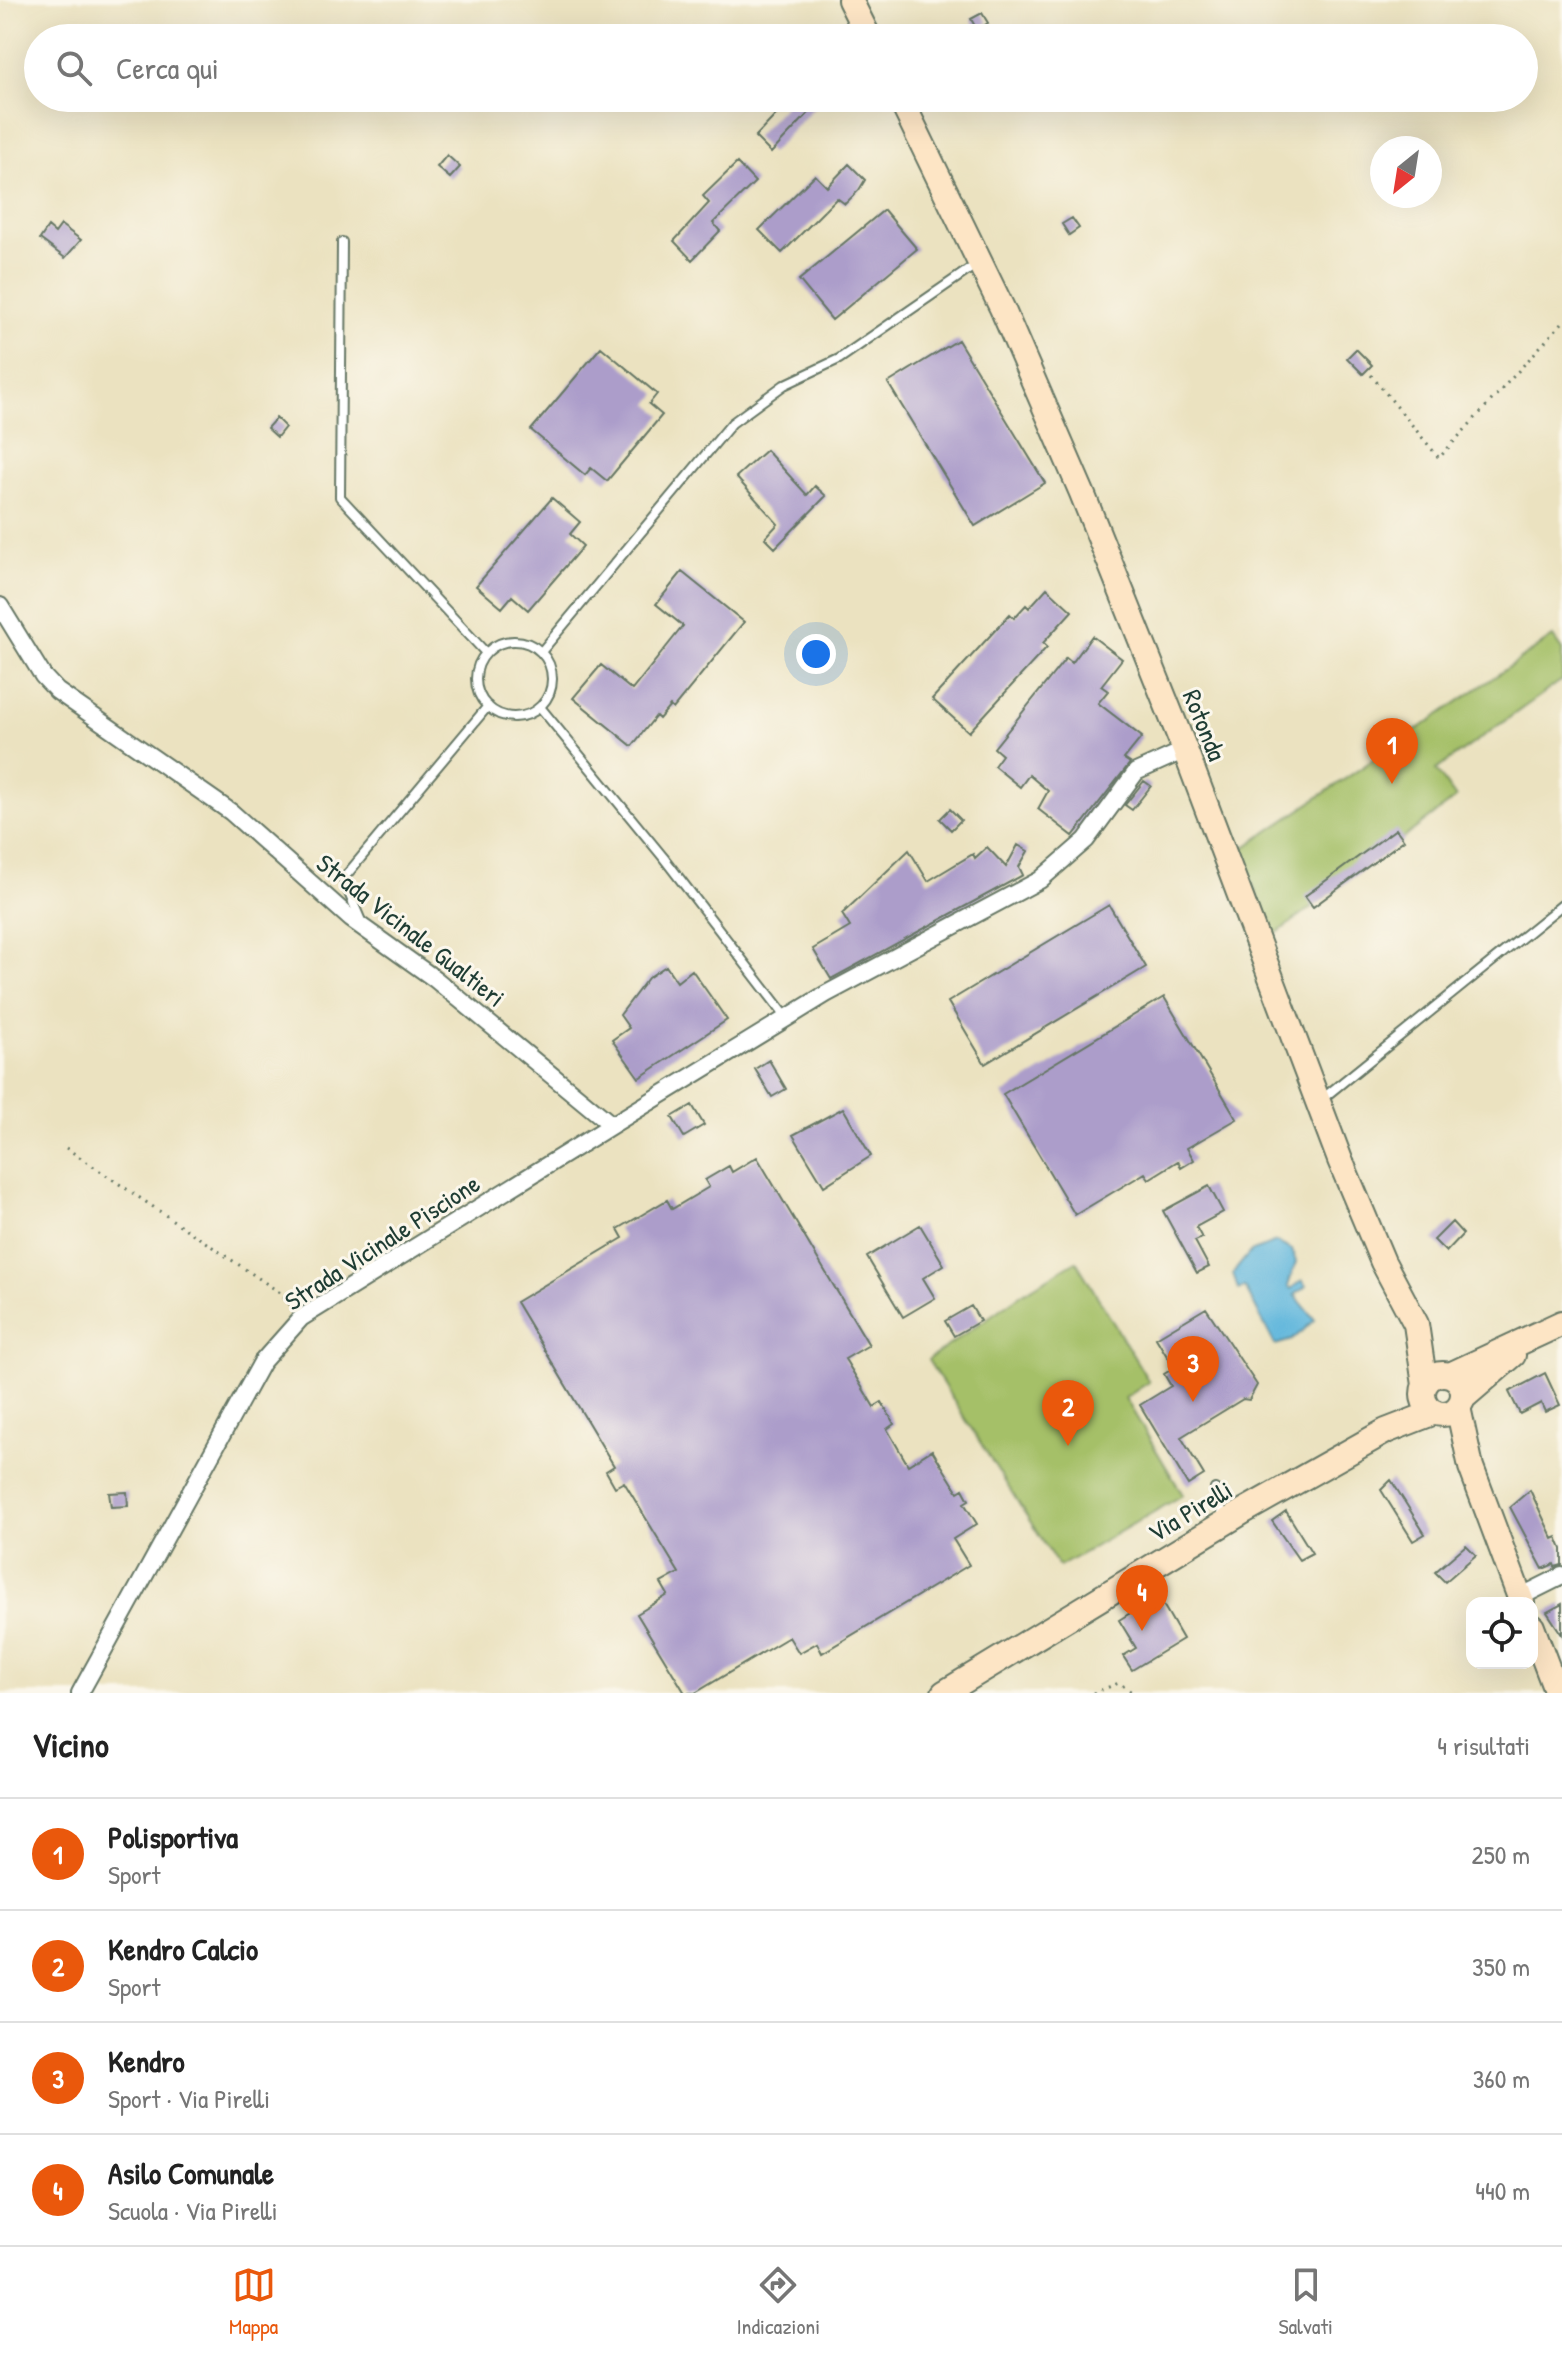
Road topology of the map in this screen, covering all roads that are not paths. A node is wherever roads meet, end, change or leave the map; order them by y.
1 (850, 0) edge
2 (862, 24) edge
3 (907, 112) edge
4 (342, 242) dead end
5 (980, 262) junction
6 (0, 606) edge
7 (541, 652) junction
8 (486, 653) junction
9 (488, 706) junction
10 (540, 707) junction
11 (1185, 750) junction
12 (1562, 905) edge
13 (364, 929) junction
14 (787, 1018) junction
15 (1318, 1102) junction
16 (612, 1125) junction
17 (1562, 1323) edge
18 (1530, 1340) junction
19 (1436, 1380) junction
20 (1448, 1407) junction
21 (1386, 1431) junction
22 (1215, 1489) dead end
23 (1225, 1523) junction
24 (1562, 1576) edge
25 (1520, 1597) edge
26 (1526, 1597) edge
27 (1538, 1643) edge
28 (80, 1693) edge
29 (944, 1693) edge
30 (1557, 1693) edge

1 - 2 main road
3 - 5 main road, Rotonda
4 - 8 lane
5 - 7 lane
5 - 11 main road, Rotonda
6 - 13 street, Strada Vicinale Gualtieri
7 - 8 lane
7 - 10 lane
8 - 9 lane
9 - 10 lane
9 - 13 lane
10 - 14 lane
11 - 14 street
11 - 15 main road, Rotonda
12 - 15 lane
13 - 16 street, Strada Vicinale Gualtieri
14 - 16 street
15 - 19 main road, Rotonda
16 - 28 street, Strada Vicinale Piscione
17 - 18 main road
18 - 19 main road
18 - 20 main road, Via Pirelli
19 - 20 main road
19 - 20 main road
19 - 21 main road, Via Pirelli
20 - 21 main road, Via Pirelli
20 - 25 main road
21 - 23 main road, Via Pirelli
22 - 23 lane
23 - 29 main road, Via Pirelli
24 - 26 street
27 - 30 main road

